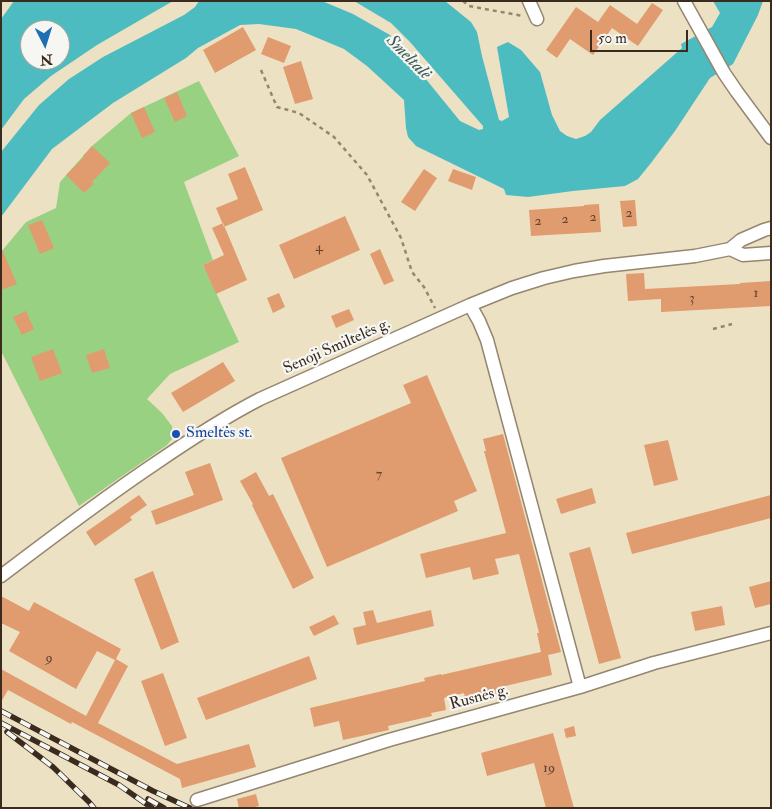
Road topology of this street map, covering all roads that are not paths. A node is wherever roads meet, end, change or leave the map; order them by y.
1 (529, 1) edge
2 (684, 1) edge
3 (536, 19) road end
4 (771, 138) edge
5 (771, 228) edge
6 (730, 249) junction
7 (771, 253) edge
8 (470, 305) junction
9 (1, 576) edge
10 (771, 633) edge
11 (580, 687) junction
12 (197, 800) dead end

1 - 3 street
2 - 4 street
5 - 6 street, Senoji Smiltelės g.
6 - 7 street, Senoji Smiltelės g.
6 - 8 street, Senoji Smiltelės g.
8 - 9 street, Senoji Smiltelės g.
8 - 11 street
10 - 11 street, Rusnės g.
11 - 12 street, Rusnės g.

